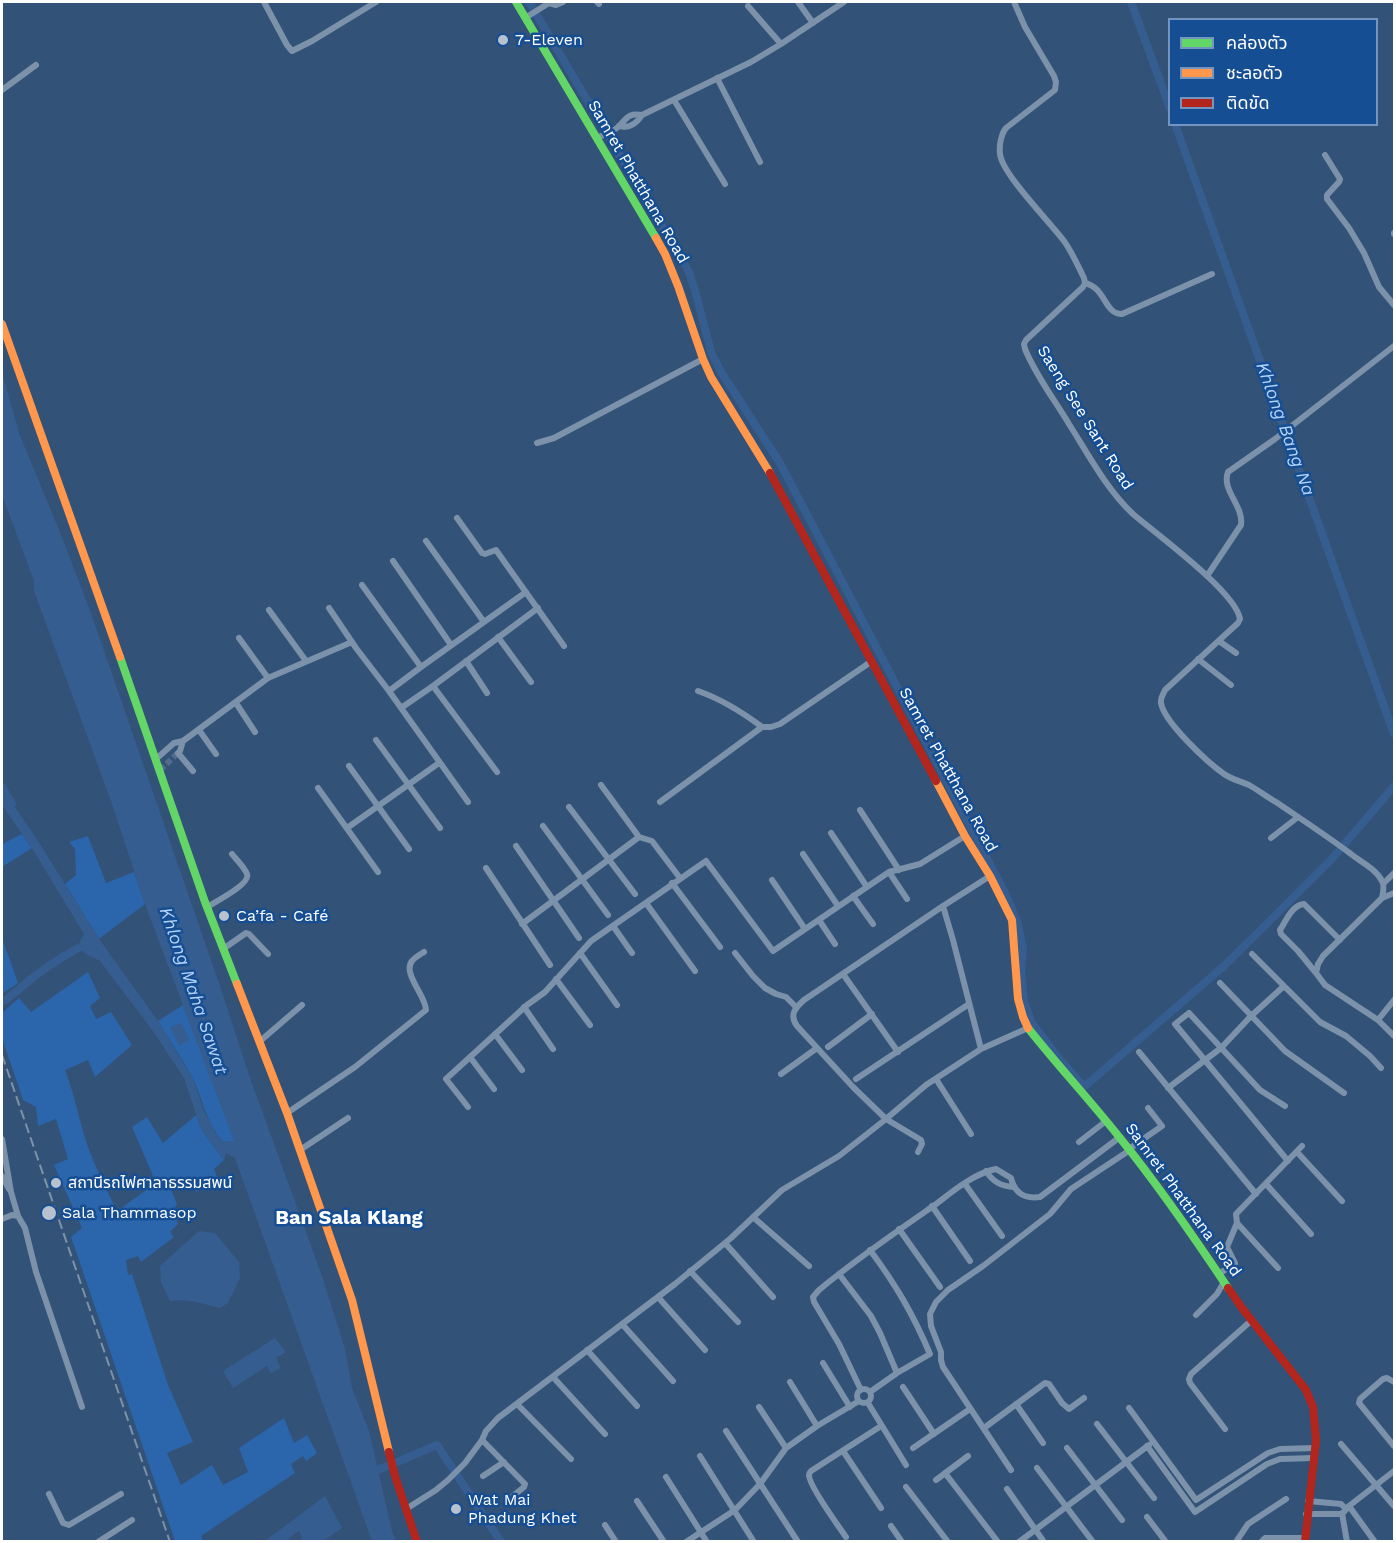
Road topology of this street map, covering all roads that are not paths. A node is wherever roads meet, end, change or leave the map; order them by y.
1 (264, 2) edge
2 (376, 2) edge
3 (516, 2) edge
4 (563, 2) edge
5 (798, 2) edge
6 (844, 2) edge
7 (1014, 2) edge
8 (549, 3) edge
9 (748, 6) dead end
10 (529, 16) junction
11 (813, 22) junction
12 (781, 44) junction
13 (36, 65) dead end
14 (717, 78) junction
15 (2, 90) edge
16 (674, 100) junction
17 (601, 136) junction
18 (1325, 155) dead end
19 (760, 162) dead end
20 (725, 184) dead end
21 (1212, 274) dead end
22 (1085, 283) junction
23 (1395, 305) edge
24 (2, 324) edge
25 (1395, 346) edge
26 (702, 359) junction
27 (537, 443) dead end
28 (457, 518) dead end
29 (426, 541) dead end
30 (393, 561) dead end
31 (1208, 576) junction
32 (362, 585) dead end
33 (526, 592) junction
34 (329, 608) dead end
35 (537, 608) junction
36 (269, 610) dead end
37 (484, 622) junction
38 (498, 637) junction
39 (239, 638) dead end
40 (1219, 641) junction
41 (352, 642) junction
42 (451, 645) junction
43 (564, 646) dead end
44 (1236, 653) dead end
45 (1198, 659) junction
46 (306, 661) junction
47 (872, 661) junction
48 (466, 662) junction
49 (421, 667) junction
50 (268, 678) junction
51 (531, 682) dead end
52 (1231, 685) dead end
53 (433, 686) junction
54 (389, 691) junction
55 (698, 691) dead end
56 (487, 693) dead end
57 (236, 703) junction
58 (401, 708) junction
59 (762, 726) junction
60 (199, 730) junction
61 (255, 732) dead end
62 (376, 740) dead end
63 (183, 741) junction
64 (216, 754) dead end
65 (156, 759) junction
66 (439, 763) junction
67 (349, 766) dead end
68 (193, 771) dead end
69 (497, 772) dead end
70 (409, 784) junction
71 (601, 785) dead end
72 (318, 788) dead end
73 (468, 802) dead end
74 (660, 802) dead end
75 (378, 807) junction
76 (569, 807) dead end
77 (860, 810) dead end
78 (1298, 817) junction
79 (543, 826) dead end
80 (348, 828) junction
81 (440, 828) dead end
82 (831, 833) dead end
83 (965, 836) junction
84 (639, 837) junction
85 (1271, 838) dead end
86 (516, 846) dead end
87 (409, 849) dead end
88 (232, 854) dead end
89 (803, 854) dead end
90 (610, 859) junction
91 (486, 868) dead end
92 (899, 870) junction
93 (378, 872) dead end
94 (889, 872) junction
95 (1395, 873) edge
96 (990, 876) junction
97 (680, 878) junction
98 (583, 879) junction
99 (772, 880) dead end
100 (672, 883) junction
101 (1384, 883) junction
102 (867, 887) junction
103 (1395, 893) edge
104 (635, 894) dead end
105 (854, 896) junction
106 (1382, 898) junction
107 (908, 899) dead end
108 (555, 900) junction
109 (646, 903) junction
110 (838, 906) junction
111 (943, 906) junction
112 (207, 907) junction
113 (608, 915) dead end
114 (819, 920) junction
115 (522, 924) junction
116 (873, 924) dead end
117 (613, 926) junction
118 (805, 929) junction
119 (579, 938) dead end
120 (1340, 940) junction
121 (835, 944) dead end
122 (720, 947) dead end
123 (223, 949) junction
124 (424, 952) dead end
125 (580, 953) junction
126 (632, 953) dead end
127 (268, 954) dead end
128 (735, 954) dead end
129 (1252, 954) dead end
130 (550, 965) dead end
131 (695, 971) dead end
132 (1316, 973) junction
133 (843, 974) junction
134 (556, 979) junction
135 (1220, 983) dead end
136 (1284, 986) junction
137 (1395, 1000) edge
138 (969, 1004) junction
139 (302, 1005) dead end
140 (617, 1005) dead end
141 (796, 1006) junction
142 (524, 1007) junction
143 (872, 1014) junction
144 (1251, 1016) junction
145 (1378, 1020) junction
146 (590, 1024) dead end
147 (1028, 1028) junction
148 (495, 1034) junction
149 (1395, 1036) edge
150 (259, 1042) junction
151 (828, 1047) dead end
152 (817, 1048) junction
153 (1221, 1048) junction
154 (553, 1049) dead end
155 (981, 1049) junction
156 (898, 1052) junction
157 (1139, 1052) dead end
158 (470, 1057) junction
159 (1205, 1060) junction
160 (1381, 1068) dead end
161 (522, 1070) dead end
162 (781, 1074) dead end
163 (856, 1079) dead end
164 (936, 1079) junction
165 (1168, 1088) junction
166 (494, 1089) dead end
167 (1344, 1093) dead end
168 (1285, 1106) dead end
169 (468, 1107) dead end
170 (1148, 1108) dead end
171 (287, 1113) junction
172 (348, 1118) dead end
173 (886, 1119) junction
174 (1106, 1121) junction
175 (971, 1134) dead end
176 (1120, 1137) junction
177 (2, 1139) edge
178 (1079, 1142) dead end
179 (1302, 1146) dead end
180 (1129, 1149) junction
181 (300, 1150) junction
182 (918, 1152) dead end
183 (1297, 1152) junction
184 (1288, 1161) junction
185 (986, 1171) junction
186 (2, 1176) edge
187 (964, 1184) junction
188 (1266, 1184) junction
189 (1013, 1187) junction
190 (11, 1192) junction
191 (1256, 1194) junction
192 (1342, 1201) dead end
193 (932, 1206) junction
194 (18, 1216) junction
195 (753, 1217) junction
196 (2, 1219) edge
197 (1237, 1223) junction
198 (899, 1229) junction
199 (1311, 1234) dead end
200 (1002, 1236) dead end
201 (725, 1243) junction
202 (870, 1250) junction
203 (970, 1262) dead end
204 (809, 1266) dead end
205 (1278, 1268) dead end
206 (690, 1271) junction
207 (839, 1274) junction
208 (1222, 1278) junction
209 (940, 1287) dead end
210 (658, 1297) junction
211 (772, 1297) dead end
212 (1196, 1314) dead end
213 (1252, 1320) junction
214 (738, 1322) dead end
215 (622, 1324) junction
216 (587, 1350) junction
217 (705, 1350) dead end
218 (823, 1363) dead end
219 (897, 1373) junction
220 (553, 1377) junction
221 (673, 1381) dead end
222 (790, 1382) dead end
223 (1395, 1382) edge
224 (903, 1387) dead end
225 (861, 1390) junction
226 (870, 1392) junction
227 (1084, 1398) dead end
228 (859, 1401) junction
229 (868, 1403) junction
230 (517, 1404) junction
231 (1016, 1404) junction
232 (637, 1406) dead end
233 (82, 1407) dead end
234 (759, 1407) dead end
235 (850, 1407) junction
236 (1129, 1408) dead end
237 (970, 1409) junction
238 (1098, 1424) dead end
239 (817, 1426) junction
240 (881, 1426) junction
241 (984, 1428) junction
242 (1225, 1429) dead end
243 (726, 1431) dead end
244 (605, 1434) dead end
245 (934, 1434) junction
246 (482, 1440) junction
247 (1154, 1441) junction
248 (1043, 1443) dead end
249 (1341, 1444) dead end
250 (1147, 1446) junction
251 (1395, 1446) edge
252 (786, 1448) junction
253 (913, 1448) dead end
254 (1067, 1448) dead end
255 (1315, 1448) junction
256 (843, 1451) junction
257 (700, 1456) dead end
258 (968, 1456) dead end
259 (1314, 1458) junction
260 (571, 1459) dead end
261 (504, 1462) junction
262 (1127, 1462) junction
263 (906, 1466) dead end
264 (1037, 1468) dead end
265 (1011, 1470) dead end
266 (1395, 1471) edge
267 (945, 1473) junction
268 (1236, 1473) junction
269 (483, 1476) dead end
270 (666, 1477) dead end
271 (936, 1480) dead end
272 (1242, 1481) junction
273 (760, 1484) junction
274 (1096, 1485) junction
275 (1376, 1485) junction
276 (906, 1487) dead end
277 (1007, 1489) dead end
278 (49, 1494) dead end
279 (121, 1494) dead end
280 (1154, 1498) dead end
281 (1286, 1499) dead end
282 (508, 1500) dead end
283 (1196, 1500) junction
284 (637, 1501) dead end
285 (1308, 1501) junction
286 (1395, 1506) edge
287 (1066, 1507) junction
288 (881, 1508) dead end
289 (406, 1509) junction
290 (1345, 1509) junction
291 (735, 1510) junction
292 (1195, 1512) junction
293 (1306, 1514) junction
294 (1147, 1517) dead end
295 (132, 1520) dead end
296 (1122, 1520) dead end
297 (605, 1525) dead end
298 (891, 1526) dead end
299 (1035, 1530) junction
300 (701, 1532) junction
301 (846, 1537) dead end
302 (1305, 1540) edge
303 (98, 1542) edge
304 (417, 1542) edge
305 (616, 1542) edge
306 (664, 1542) edge
307 (686, 1542) edge
308 (707, 1542) edge
309 (754, 1542) edge
310 (798, 1542) edge
311 (902, 1542) edge
312 (948, 1542) edge
313 (998, 1542) edge
314 (1019, 1542) edge
315 (1044, 1542) edge
316 (1092, 1542) edge
317 (1166, 1542) edge
318 (1236, 1542) edge
319 (1261, 1542) edge
320 (1347, 1542) edge
321 (1376, 1542) edge

1 - 2 street
3 - 10 street, Samret Phatthana Road
4 - 8 street
5 - 11 street
6 - 11 street
7 - 22 street
8 - 10 street
9 - 12 street
10 - 17 street, Samret Phatthana Road
11 - 12 street
12 - 14 street
13 - 15 street
14 - 16 street
14 - 19 street
16 - 17 street
16 - 20 street
17 - 26 street, Samret Phatthana Road
18 - 23 street
21 - 22 street
22 - 31 street, Saeng See Sant Road
24 - 65 street
25 - 31 street
26 - 27 street
26 - 47 street, Samret Phatthana Road
28 - 33 street
29 - 37 street
30 - 42 street
31 - 40 street, Saeng See Sant Road
32 - 49 street
33 - 35 street
33 - 37 street
34 - 41 street
35 - 38 street
35 - 43 street
36 - 46 street
37 - 42 street
38 - 48 street
38 - 51 street
39 - 50 street
40 - 44 street
40 - 45 street, Saeng See Sant Road
41 - 46 street
41 - 54 street
42 - 49 street
45 - 52 street
45 - 78 street, Saeng See Sant Road
46 - 50 street
47 - 59 street
47 - 83 street, Samret Phatthana Road
48 - 53 street
48 - 56 street
49 - 54 street
50 - 57 street
53 - 58 street
53 - 69 street
54 - 58 street
55 - 59 street
57 - 60 street
57 - 61 street
58 - 66 street
59 - 74 street
60 - 63 street
60 - 64 street
62 - 70 street
63 - 65 street
63 - 68 street
65 - 112 street
66 - 70 street
66 - 73 street
67 - 75 street
70 - 75 street
70 - 81 street
71 - 84 street
72 - 80 street
75 - 80 street
75 - 87 street
76 - 90 street
77 - 92 street
78 - 85 street
78 - 101 street, Saeng See Sant Road
79 - 98 street
80 - 93 street
82 - 102 street
83 - 92 street
83 - 96 street, Samret Phatthana Road
84 - 90 street
84 - 97 street
86 - 108 street
88 - 112 street
89 - 110 street
90 - 98 street
90 - 104 street
91 - 115 street
92 - 94 street
94 - 102 street
94 - 107 street
95 - 101 street
96 - 111 street
96 - 147 street, Samret Phatthana Road
97 - 100 street
97 - 118 street
98 - 108 street
98 - 113 street
99 - 118 street
100 - 109 street
100 - 122 street
101 - 106 street
102 - 105 street
103 - 106 street
105 - 110 street
105 - 116 street
106 - 120 street
108 - 115 street
108 - 119 street
109 - 117 street
109 - 131 street
110 - 114 street
111 - 133 street
111 - 138 street
112 - 123 street
114 - 118 street
114 - 121 street
115 - 130 street
117 - 125 street
117 - 126 street
120 - 132 street
120 - 132 street
123 - 127 street
123 - 150 street
124 - 171 street
125 - 134 street
125 - 140 street
128 - 141 street
129 - 136 street
132 - 145 street
133 - 141 street
133 - 143 street
134 - 142 street
134 - 146 street
135 - 144 street
136 - 144 street
136 - 160 street
137 - 145 street
138 - 155 street
138 - 156 street
139 - 150 street
141 - 152 street
142 - 148 street
142 - 154 street
143 - 151 street
143 - 156 street
144 - 153 street
144 - 167 street
145 - 149 street
147 - 155 street
147 - 174 street, Samret Phatthana Road
148 - 158 street
148 - 161 street
150 - 171 street
152 - 162 street
152 - 173 street
153 - 159 street
153 - 159 street
153 - 168 street
155 - 164 street
156 - 163 street
157 - 165 street
158 - 166 street
158 - 169 street
159 - 165 street
159 - 184 street
164 - 173 street
164 - 175 street
165 - 191 street
170 - 180 street
171 - 181 street
172 - 181 street
173 - 182 street
173 - 195 street
174 - 176 street, Samret Phatthana Road
174 - 178 street
176 - 180 street, Samret Phatthana Road
176 - 189 street
177 - 190 street
179 - 183 street
180 - 208 street, Samret Phatthana Road
180 - 237 street
181 - 289 street
183 - 184 street
183 - 192 street
184 - 188 street
185 - 187 street
185 - 189 street
185 - 189 street
186 - 190 street
187 - 193 street
187 - 200 street
188 - 191 street
188 - 199 street
190 - 194 street
191 - 197 street
193 - 198 street
193 - 203 street
194 - 196 street
194 - 233 street
195 - 201 street
195 - 204 street
197 - 205 street
197 - 208 street
198 - 202 street
198 - 209 street
201 - 206 street
201 - 211 street
202 - 207 street
202 - 219 street
206 - 210 street
206 - 214 street
207 - 219 street
207 - 225 street
208 - 212 street
208 - 213 street, Samret Phatthana Road
210 - 215 street
210 - 217 street
213 - 242 street
213 - 255 street, Samret Phatthana Road
215 - 216 street
215 - 221 street
216 - 220 street
216 - 232 street
218 - 235 street
219 - 226 street
220 - 230 street
220 - 244 street
222 - 239 street
223 - 251 street
224 - 245 street
225 - 226 street
225 - 228 street
226 - 229 street
227 - 231 street
228 - 229 street
228 - 235 street
229 - 240 street
230 - 246 street
230 - 260 street
231 - 241 street
231 - 248 street
234 - 252 street
235 - 239 street
236 - 247 street
237 - 241 street
237 - 245 street
238 - 262 street
239 - 252 street
240 - 256 street
240 - 263 street
241 - 265 street
243 - 273 street
245 - 253 street
246 - 261 street
246 - 289 street
247 - 250 street
247 - 283 street
249 - 275 street
250 - 262 street
250 - 292 street
252 - 273 street
254 - 274 street
255 - 259 street, Samret Phatthana Road
255 - 268 street
256 - 288 street
256 - 301 street
257 - 291 street
258 - 267 street
259 - 272 street
259 - 285 street, Samret Phatthana Road
261 - 269 street
261 - 282 street
262 - 274 street
262 - 280 street
264 - 287 street
266 - 275 street
267 - 271 street
267 - 313 street
268 - 272 street
268 - 283 street
270 - 300 street
272 - 292 street
273 - 291 street
273 - 310 street
274 - 287 street
274 - 296 street
275 - 286 street
275 - 290 street
276 - 312 street
277 - 299 street
278 - 279 street
281 - 318 street
283 - 292 street
284 - 306 street
285 - 290 street
285 - 293 street, Samret Phatthana Road
287 - 299 street
287 - 316 street
289 - 304 street
290 - 293 street
290 - 320 street
290 - 321 street
291 - 300 street
291 - 309 street
293 - 302 street, Samret Phatthana Road
294 - 317 street
295 - 303 street
297 - 305 street
298 - 311 street
299 - 314 street
299 - 315 street
300 - 307 street
300 - 308 street
302 - 319 street

